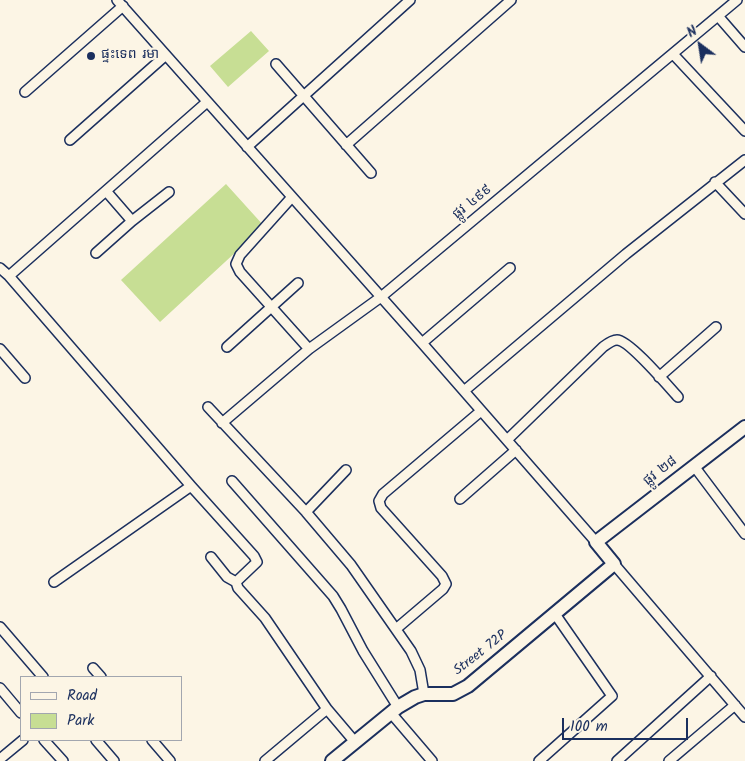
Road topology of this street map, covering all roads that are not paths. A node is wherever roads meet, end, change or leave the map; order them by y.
1 (410, 0) edge
2 (511, 0) edge
3 (737, 0) edge
4 (120, 3) edge
5 (718, 16) junction
6 (745, 48) edge
7 (673, 54) junction
8 (166, 55) junction
9 (276, 64) dead end
10 (25, 92) dead end
11 (304, 96) junction
12 (207, 102) junction
13 (745, 131) edge
14 (70, 140) dead end
15 (346, 145) junction
16 (247, 147) junction
17 (745, 160) edge
18 (371, 173) dead end
19 (715, 182) junction
20 (106, 192) junction
21 (168, 192) dead end
22 (292, 197) junction
23 (745, 214) edge
24 (132, 221) junction
25 (96, 253) dead end
26 (0, 268) edge
27 (510, 268) dead end
28 (9, 276) junction
29 (298, 283) dead end
30 (381, 297) junction
31 (272, 307) junction
32 (716, 327) dead end
33 (422, 343) junction
34 (227, 347) dead end
35 (309, 349) junction
36 (0, 350) edge
37 (659, 377) junction
38 (25, 378) dead end
39 (464, 391) junction
40 (678, 397) dead end
41 (208, 407) dead end
42 (481, 411) junction
43 (222, 423) junction
44 (745, 427) edge
45 (507, 440) junction
46 (516, 450) junction
47 (694, 466) junction
48 (346, 470) dead end
49 (232, 481) dead end
50 (191, 486) junction
51 (460, 499) dead end
52 (306, 512) junction
53 (745, 534) edge
54 (596, 542) junction
55 (211, 557) dead end
56 (614, 564) junction
57 (54, 582) dead end
58 (236, 582) junction
59 (555, 614) junction
60 (0, 627) edge
61 (396, 629) junction
62 (93, 668) dead end
63 (42, 676) edge
64 (100, 676) edge
65 (711, 676) junction
66 (0, 688) edge
67 (424, 694) junction
68 (735, 705) junction
69 (327, 709) junction
70 (395, 710) junction
71 (20, 712) edge
72 (745, 717) edge
73 (22, 741) edge
74 (45, 741) edge
75 (97, 741) edge
76 (153, 741) edge
77 (355, 742) junction
78 (0, 759) edge
79 (428, 760) edge
80 (63, 761) edge
81 (114, 761) edge
82 (170, 761) edge
83 (265, 761) edge
84 (332, 761) edge
85 (539, 761) edge
86 (617, 761) edge
87 (669, 761) edge

1 - 11 street
2 - 15 street
3 - 5 street, ផ្លូវ ៤៩៩
4 - 8 street
4 - 10 street
5 - 6 street
5 - 7 street, ផ្លូវ ៤៩៩
7 - 13 street
7 - 30 street, ផ្លូវ ៤៩៩
8 - 12 street
8 - 14 street
9 - 11 street
11 - 15 street
11 - 16 street
12 - 16 street
12 - 20 street
15 - 18 street
16 - 22 street
17 - 19 street
19 - 23 street
19 - 39 street
20 - 24 street
20 - 28 street
21 - 24 street
22 - 30 street
22 - 31 street
24 - 25 street
26 - 28 street
27 - 33 street
28 - 50 street
29 - 31 street
30 - 33 street
30 - 35 street, ផ្លូវ ៤៩៩
31 - 34 street
31 - 35 street
32 - 37 street
33 - 39 street
35 - 43 street, ផ្លូវ ៤៩៩
36 - 38 street
37 - 40 street
37 - 45 street
39 - 42 street
41 - 43 street
42 - 45 street
42 - 61 street
43 - 52 street
44 - 47 street, ផ្លូវ ២៨
45 - 46 street
46 - 51 street
46 - 54 street
47 - 53 street
47 - 54 street, ផ្លូវ ២៨
48 - 52 street
49 - 70 street
50 - 57 street
50 - 58 street
52 - 61 street
54 - 56 street
55 - 58 street
56 - 59 street, Street 72P
56 - 65 street
58 - 69 street
59 - 67 street, Street 72P
59 - 85 street
60 - 63 street
61 - 67 street
62 - 64 street
65 - 68 street
65 - 86 street
66 - 71 street
67 - 70 street, Street 72P
68 - 72 street
68 - 87 street
69 - 77 street
69 - 83 street
70 - 77 street, Street 72P
70 - 79 street
73 - 78 street
74 - 80 street
75 - 81 street
76 - 82 street
77 - 84 street, Street 72P

